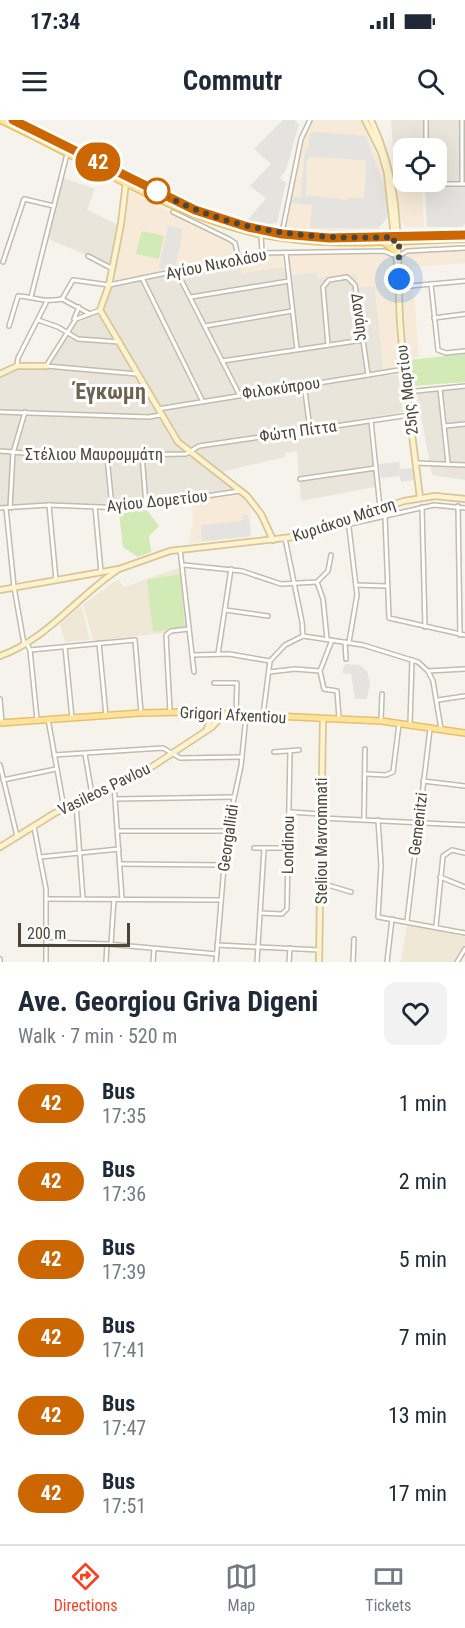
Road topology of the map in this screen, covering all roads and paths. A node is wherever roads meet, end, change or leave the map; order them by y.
1 (13, 120) edge
2 (310, 120) edge
3 (365, 120) edge
4 (371, 120) edge
5 (426, 120) edge
6 (462, 120) edge
7 (2, 121) edge
8 (426, 138) edge
9 (67, 154) junction
10 (126, 182) junction
11 (447, 184) edge
12 (463, 184) edge
13 (54, 206) junction
14 (173, 212) dead end
15 (283, 228) dead end
16 (261, 234) junction
17 (465, 237) edge
18 (396, 239) junction
19 (382, 241) junction
20 (465, 248) edge
21 (262, 253) junction
22 (286, 253) junction
23 (397, 254) junction
24 (87, 256) dead end
25 (238, 257) junction
26 (3, 262) dead end
27 (111, 268) junction
28 (176, 270) junction
29 (142, 278) junction
30 (289, 281) junction
31 (465, 281) edge
32 (399, 284) junction
33 (431, 284) junction
34 (109, 285) junction
35 (31, 297) junction
36 (191, 297) junction
37 (62, 299) junction
38 (46, 302) junction
39 (79, 307) junction
40 (100, 310) junction
41 (292, 311) junction
42 (88, 313) junction
43 (465, 314) edge
44 (434, 318) junction
45 (38, 320) junction
46 (73, 323) junction
47 (9, 326) dead end
48 (206, 326) junction
49 (66, 333) junction
50 (363, 340) junction
51 (122, 342) junction
52 (328, 345) junction
53 (297, 349) junction
54 (465, 351) edge
55 (222, 361) junction
56 (17, 366) junction
57 (46, 366) junction
58 (405, 369) junction
59 (0, 374) edge
60 (138, 375) junction
61 (368, 375) junction
62 (304, 384) junction
63 (465, 386) edge
64 (440, 389) junction
65 (407, 392) junction
66 (239, 394) junction
67 (202, 400) junction
68 (157, 409) junction
69 (25, 411) junction
70 (0, 412) edge
71 (160, 415) junction
72 (410, 415) junction
73 (371, 421) junction
74 (465, 424) edge
75 (445, 426) junction
76 (310, 429) junction
77 (0, 451) edge
78 (13, 453) junction
79 (189, 453) junction
80 (142, 454) junction
81 (107, 455) junction
82 (416, 463) junction
83 (448, 463) junction
84 (465, 465) edge
85 (375, 468) junction
86 (300, 479) dead end
87 (241, 491) junction
88 (420, 498) junction
89 (465, 499) edge
90 (146, 505) junction
91 (49, 506) junction
92 (459, 506) junction
93 (95, 507) junction
94 (422, 507) junction
95 (0, 508) edge
96 (8, 508) junction
97 (112, 508) junction
98 (380, 508) junction
99 (465, 508) edge
100 (386, 516) junction
101 (349, 522) junction
102 (285, 538) junction
103 (273, 540) junction
104 (180, 549) junction
105 (331, 555) dead end
106 (184, 565) junction
107 (119, 569) junction
108 (231, 569) junction
109 (101, 572) junction
110 (91, 574) junction
111 (56, 580) junction
112 (317, 582) junction
113 (293, 584) junction
114 (356, 585) junction
115 (94, 586) junction
116 (387, 586) junction
117 (14, 587) junction
118 (0, 590) edge
119 (225, 610) junction
120 (268, 616) dead end
121 (425, 627) junction
122 (189, 629) junction
123 (460, 635) junction
124 (465, 635) edge
125 (303, 636) junction
126 (327, 639) junction
127 (332, 640) junction
128 (347, 642) junction
129 (99, 643) junction
130 (26, 645) junction
131 (64, 647) junction
132 (30, 650) junction
133 (219, 654) junction
134 (192, 655) junction
135 (0, 656) edge
136 (346, 659) dead end
137 (412, 659) junction
138 (270, 661) junction
139 (465, 669) edge
140 (320, 671) junction
141 (428, 671) junction
142 (194, 672) dead end
143 (269, 672) junction
144 (214, 683) dead end
145 (382, 694) dead end
146 (465, 696) edge
147 (0, 699) edge
148 (438, 700) junction
149 (171, 712) junction
150 (141, 713) junction
151 (205, 713) junction
152 (224, 714) junction
153 (236, 715) junction
154 (106, 716) junction
155 (246, 716) junction
156 (263, 717) junction
157 (72, 718) junction
158 (322, 719) junction
159 (339, 719) junction
160 (37, 720) junction
161 (48, 720) junction
162 (381, 721) junction
163 (1, 723) edge
164 (399, 723) junction
165 (410, 724) junction
166 (430, 727) junction
167 (207, 729) junction
168 (441, 729) junction
169 (465, 733) edge
170 (365, 749) dead end
171 (299, 750) dead end
172 (290, 751) junction
173 (274, 752) dead end
174 (172, 753) junction
175 (85, 754) junction
176 (54, 755) junction
177 (242, 758) junction
178 (0, 765) edge
179 (56, 769) junction
180 (366, 774) junction
181 (3, 780) junction
182 (423, 781) junction
183 (114, 785) junction
184 (465, 786) edge
185 (92, 795) junction
186 (234, 797) junction
187 (116, 799) junction
188 (76, 803) junction
189 (64, 808) junction
190 (289, 812) junction
191 (321, 816) junction
192 (364, 819) junction
193 (378, 820) junction
194 (418, 822) junction
195 (33, 825) junction
196 (465, 825) edge
197 (118, 831) junction
198 (227, 831) junction
199 (17, 836) junction
200 (0, 847) edge
201 (254, 848) dead end
202 (288, 848) junction
203 (119, 849) junction
204 (264, 849) junction
205 (81, 852) junction
206 (465, 853) edge
207 (40, 857) junction
208 (120, 864) junction
209 (224, 865) junction
210 (440, 877) junction
211 (321, 882) junction
212 (465, 887) edge
213 (351, 892) dead end
214 (46, 899) junction
215 (83, 899) junction
216 (114, 899) junction
217 (122, 899) junction
218 (221, 900) junction
219 (260, 913) junction
220 (392, 919) junction
221 (407, 921) junction
222 (436, 926) junction
223 (465, 933) edge
224 (354, 939) dead end
225 (47, 942) junction
226 (109, 944) junction
227 (217, 945) junction
228 (258, 947) junction
229 (154, 948) junction
230 (290, 948) junction
231 (465, 949) edge
232 (320, 950) junction
233 (217, 954) junction
234 (46, 962) edge
235 (106, 962) edge
236 (153, 962) edge
237 (216, 962) edge
238 (257, 962) edge
239 (289, 962) edge
240 (319, 962) edge
241 (353, 962) edge
242 (387, 962) edge
243 (458, 962) edge

1 - 18 main road
2 - 15 street
3 - 18 street
4 - 18 street
5 - 8 street
6 - 12 street
7 - 9 main road
9 - 10 main road
9 - 13 street
10 - 16 main road
10 - 27 street
11 - 12 street
13 - 26 street
13 - 35 street
14 - 25 street
16 - 19 main road
16 - 21 street
17 - 18 main road
18 - 19 main road
18 - 23 street, 25ης Μαρτίου
19 - 23 main road
20 - 23 street, Αγίου Νικολάου
21 - 22 street, Αγίου Νικολάου
21 - 25 street, Αγίου Νικολάου
22 - 23 street, Αγίου Νικολάου
22 - 30 street
23 - 32 street, 25ης Μαρτίου
24 - 27 street
25 - 28 street, Αγίου Νικολάου
27 - 34 street
28 - 29 street, Αγίου Νικολάου
28 - 36 street
29 - 34 street, Αγίου Νικολάου
29 - 67 street
30 - 36 street
30 - 41 street
31 - 33 street
32 - 33 street
32 - 58 street, 25ης Μαρτίου
33 - 44 street
34 - 37 street, Αγίου Νικολάου
34 - 40 street
35 - 38 street
35 - 47 street
36 - 48 street
37 - 38 street
37 - 39 street
38 - 45 street
39 - 42 street
39 - 46 street
40 - 42 street
40 - 51 street
41 - 48 street
41 - 53 street
42 - 46 street
43 - 44 street
44 - 54 street
45 - 49 street
45 - 56 street
46 - 49 street
48 - 55 street
49 - 51 street
49 - 57 street
50 - 52 street
50 - 52 street, Δανάης
50 - 61 street, Δανάης
51 - 60 street
52 - 53 street
53 - 55 street
55 - 66 street
56 - 57 street
56 - 59 street
57 - 60 street
58 - 61 street, Φιλοκύπρου
58 - 65 street, 25ης Μαρτίου
60 - 68 street
61 - 62 street, Φιλοκύπρου
62 - 66 street, Φιλοκύπρου
62 - 76 street
63 - 64 street
64 - 65 street
64 - 75 street
65 - 72 street, 25ης Μαρτίου
66 - 67 street, Φιλοκύπρου
67 - 68 street, Φιλοκύπρου
68 - 71 street
69 - 70 street
69 - 71 street
69 - 78 street
71 - 79 street
72 - 73 street, Φώτη Πίττα
72 - 82 street, 25ης Μαρτίου
73 - 76 street, Φώτη Πίττα
73 - 85 street
74 - 75 street
75 - 83 street
76 - 79 street, Φώτη Πίττα
77 - 78 street, Στέλιου Μαυρομμάτη
78 - 81 street, Στέλιου Μαυρομμάτη
78 - 96 street
79 - 80 street, Στέλιου Μαυρομμάτη
79 - 87 street
80 - 81 street, Στέλιου Μαυρομμάτη
80 - 90 street
81 - 97 street
82 - 83 street
82 - 88 street, 25ης Μαρτίου
83 - 84 street
85 - 86 street
85 - 98 street
87 - 90 street, Αγίου Δομετίου
87 - 103 street
88 - 89 street, Κυριάκου Μάτση
88 - 98 street, Κυριάκου Μάτση
90 - 97 street, Αγίου Δομετίου
91 - 93 street, Αγίου Δομετίου
91 - 96 street, Αγίου Δομετίου
91 - 111 street
92 - 94 street
92 - 99 street
92 - 123 street
93 - 97 street, Αγίου Δομετίου
93 - 109 street
94 - 100 street
94 - 121 street
95 - 96 street, Αγίου Δομετίου
96 - 117 street
98 - 101 street, Κυριάκου Μάτση
100 - 101 street
100 - 116 street
101 - 102 street, Κυριάκου Μάτση
101 - 114 street
102 - 103 street, Κυριάκου Μάτση
102 - 113 street
103 - 104 street, Κυριάκου Μάτση
104 - 106 street
104 - 107 street, Κυριάκου Μάτση
105 - 112 street
106 - 108 street
106 - 122 street
107 - 109 street, Κυριάκου Μάτση
107 - 115 street, Κυριάκου Μάτση
108 - 113 street
108 - 119 street
109 - 110 street, Κυριάκου Μάτση
110 - 111 street, Κυριάκου Μάτση
110 - 115 street
111 - 117 street, Κυριάκου Μάτση
112 - 113 street
112 - 126 street
113 - 125 street
114 - 116 street
114 - 128 street
115 - 130 street, Κυριάκου Μάτση
116 - 121 street
117 - 118 street, Κυριάκου Μάτση
117 - 130 street
119 - 120 street
119 - 133 street
121 - 123 street
122 - 134 street
122 - 149 street
123 - 124 street
125 - 126 street
125 - 138 street
126 - 127 street
127 - 128 street
127 - 140 street
128 - 136 street
128 - 137 street
129 - 131 street
129 - 150 street
129 - 154 street
130 - 132 street
130 - 135 street, Κυριάκου Μάτση
131 - 132 street
131 - 157 street
132 - 160 street
133 - 134 street
133 - 138 street
134 - 142 street
137 - 141 street
137 - 165 street
138 - 143 street
139 - 141 street
140 - 143 street
140 - 159 street
141 - 148 street
143 - 156 street
144 - 153 street
145 - 162 street
146 - 148 street
147 - 163 street
148 - 168 street
149 - 150 main road, Grigori Afxentiou
149 - 151 main road, Grigori Afxentiou
150 - 154 main road, Grigori Afxentiou
151 - 152 main road, Grigori Afxentiou
151 - 167 street
152 - 153 main road, Grigori Afxentiou
152 - 167 street, Vasileos Pavlou
153 - 155 main road, Grigori Afxentiou
154 - 157 main road, Grigori Afxentiou
155 - 156 main road, Grigori Afxentiou
155 - 177 street, Georgallidi
156 - 158 main road, Grigori Afxentiou
157 - 161 main road, Grigori Afxentiou
158 - 159 main road, Grigori Afxentiou
158 - 191 street, Steliou Mavrommati
159 - 162 main road, Grigori Afxentiou
160 - 161 main road, Grigori Afxentiou
160 - 163 main road, Grigori Afxentiou
161 - 176 street
162 - 164 main road, Grigori Afxentiou
164 - 165 main road, Grigori Afxentiou
164 - 180 street
165 - 166 main road, Grigori Afxentiou
166 - 168 main road, Grigori Afxentiou
166 - 182 street, Gemenitzi
167 - 174 street, Vasileos Pavlou
168 - 169 main road, Grigori Afxentiou
170 - 180 street
171 - 172 street
172 - 173 street
172 - 190 street, Londinou
174 - 175 street
174 - 177 street
174 - 183 street, Vasileos Pavlou
175 - 176 street
175 - 185 street
176 - 179 street
177 - 186 street, Georgallidi
178 - 181 street
179 - 181 street
179 - 189 street
180 - 192 street
181 - 199 street
182 - 184 street
182 - 194 street, Gemenitzi
183 - 185 street, Vasileos Pavlou
183 - 187 street
185 - 188 street, Vasileos Pavlou
186 - 187 street
186 - 198 street, Georgallidi
187 - 197 street
188 - 189 street, Vasileos Pavlou
188 - 205 street
189 - 195 street, Vasileos Pavlou
190 - 191 street
190 - 202 street, Londinou
191 - 192 street
191 - 211 street, Steliou Mavrommati
192 - 193 street
193 - 194 street
193 - 220 street
194 - 196 street
194 - 221 street, Gemenitzi
195 - 199 street, Vasileos Pavlou
195 - 207 street
197 - 198 street
197 - 203 street
198 - 209 street, Georgallidi
199 - 200 street, Vasileos Pavlou
201 - 204 street
202 - 204 street
202 - 219 street, Londinou
203 - 205 street
203 - 208 street
204 - 219 street
205 - 207 street
205 - 215 street
206 - 210 street
207 - 214 street
208 - 209 street
208 - 217 street
209 - 218 street, Georgallidi
210 - 212 street
210 - 222 street
211 - 213 street
211 - 232 street, Steliou Mavrommati
214 - 215 street
214 - 225 street
215 - 216 street
216 - 217 street
216 - 226 street
217 - 218 street
218 - 227 street, Georgallidi
219 - 228 street
220 - 221 street
220 - 242 street
221 - 222 street
222 - 223 street
224 - 241 street
225 - 226 street
225 - 234 street
226 - 229 street
226 - 235 street
227 - 228 street
227 - 233 street, Georgallidi
228 - 230 street
228 - 238 street
229 - 233 street
229 - 236 street
230 - 232 street
230 - 239 street
231 - 243 street
232 - 240 street, Steliou Mavrommati
233 - 237 street, Georgallidi

